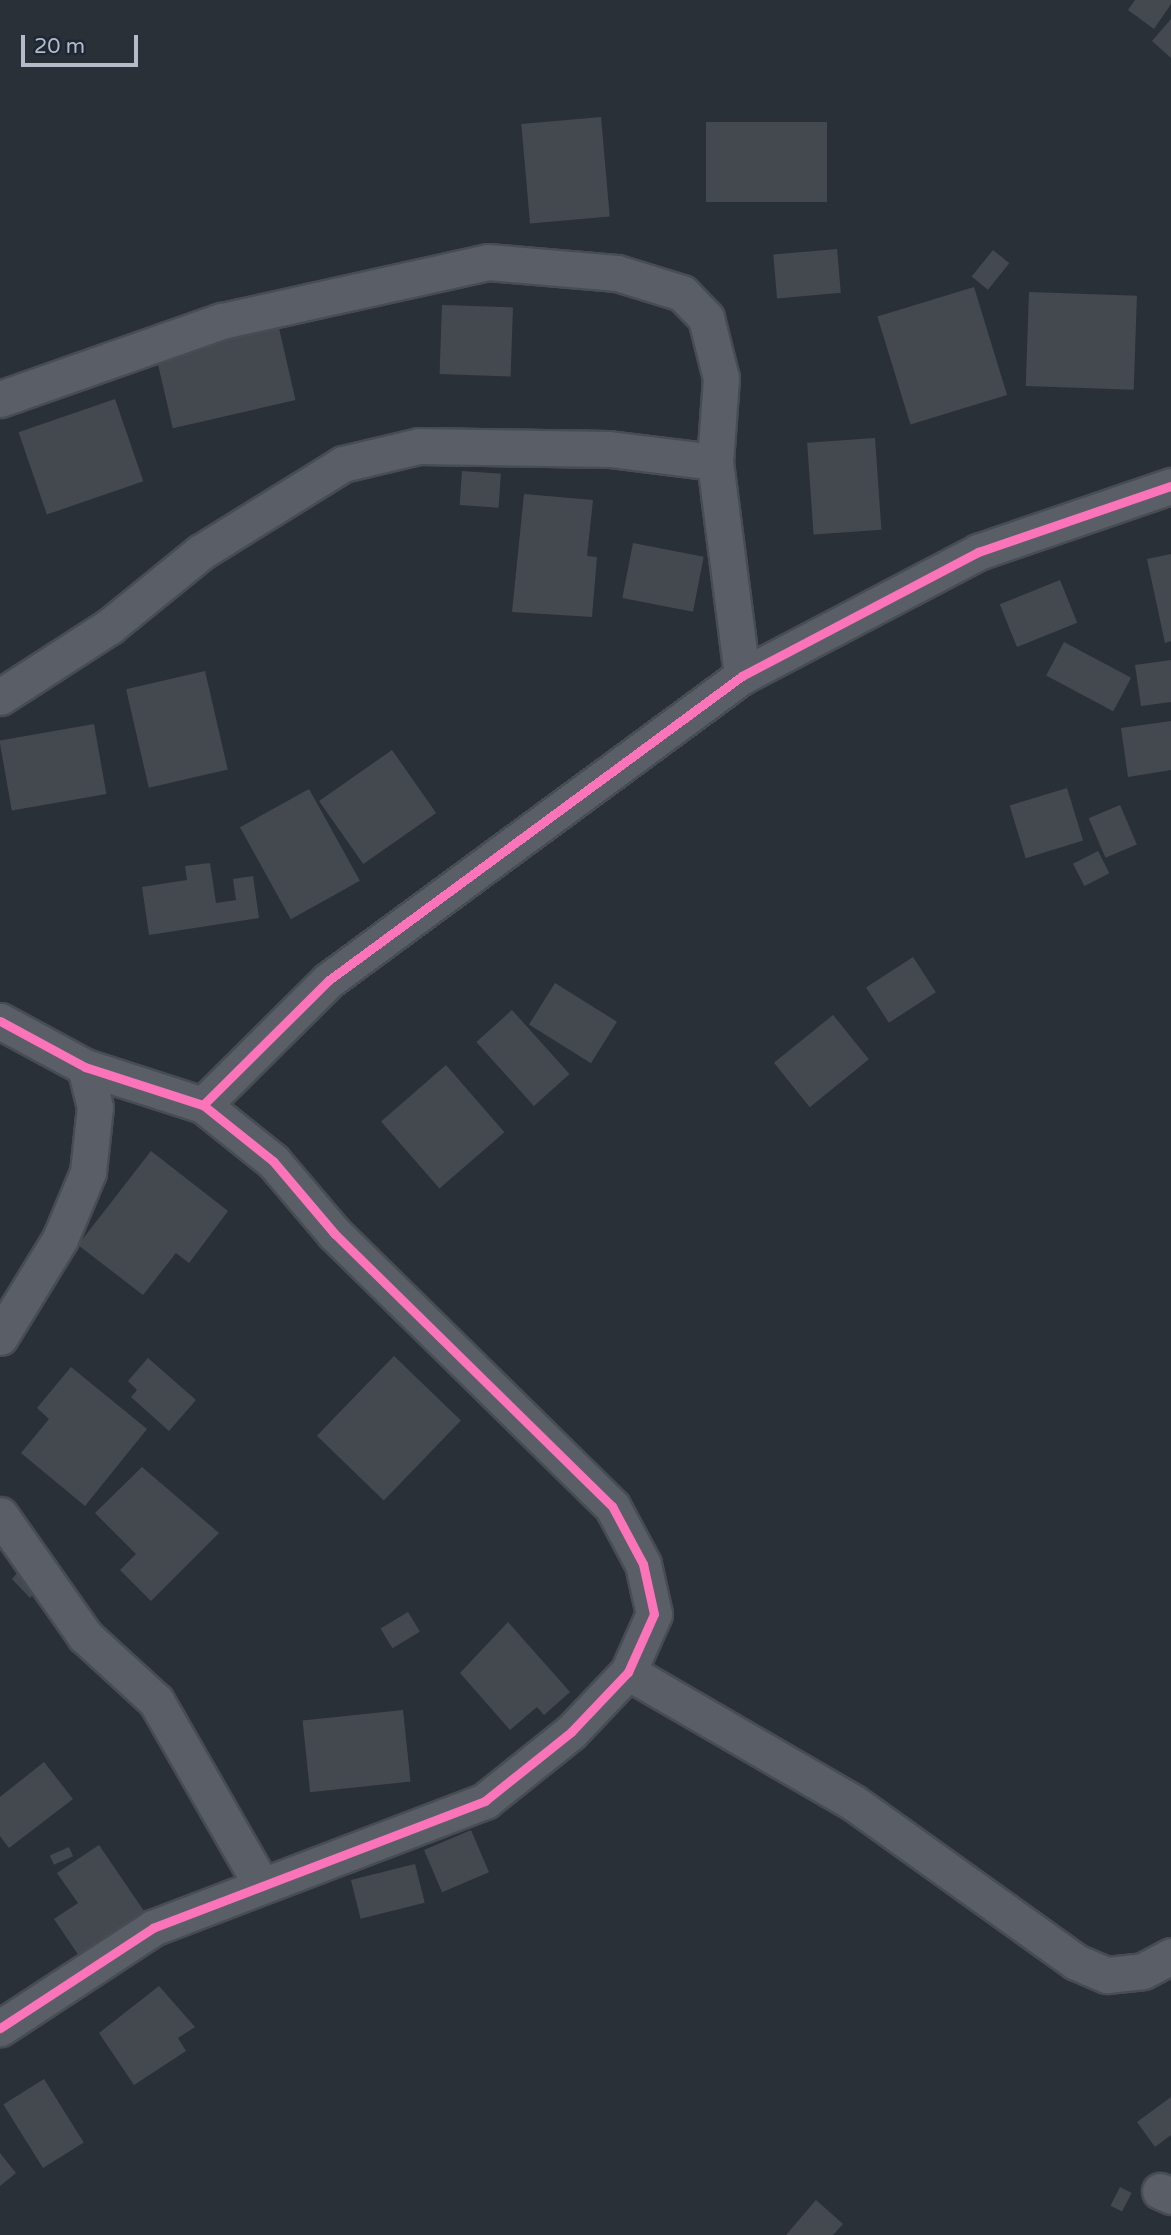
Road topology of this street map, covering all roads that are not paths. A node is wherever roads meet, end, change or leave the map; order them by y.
1 (0, 399) edge
2 (715, 462) junction
3 (1171, 486) edge
4 (742, 676) junction
5 (0, 697) edge
6 (0, 1021) edge
7 (85, 1067) junction
8 (202, 1105) junction
9 (0, 1337) edge
10 (0, 1515) edge
11 (628, 1672) junction
12 (261, 1884) junction
13 (1171, 1956) edge
14 (0, 2028) edge

1 - 2 street
2 - 4 street
2 - 5 street
3 - 4 street
4 - 8 street
6 - 7 street
7 - 8 street
7 - 9 street
8 - 11 street
10 - 12 street
11 - 12 street
11 - 13 street
12 - 14 street

